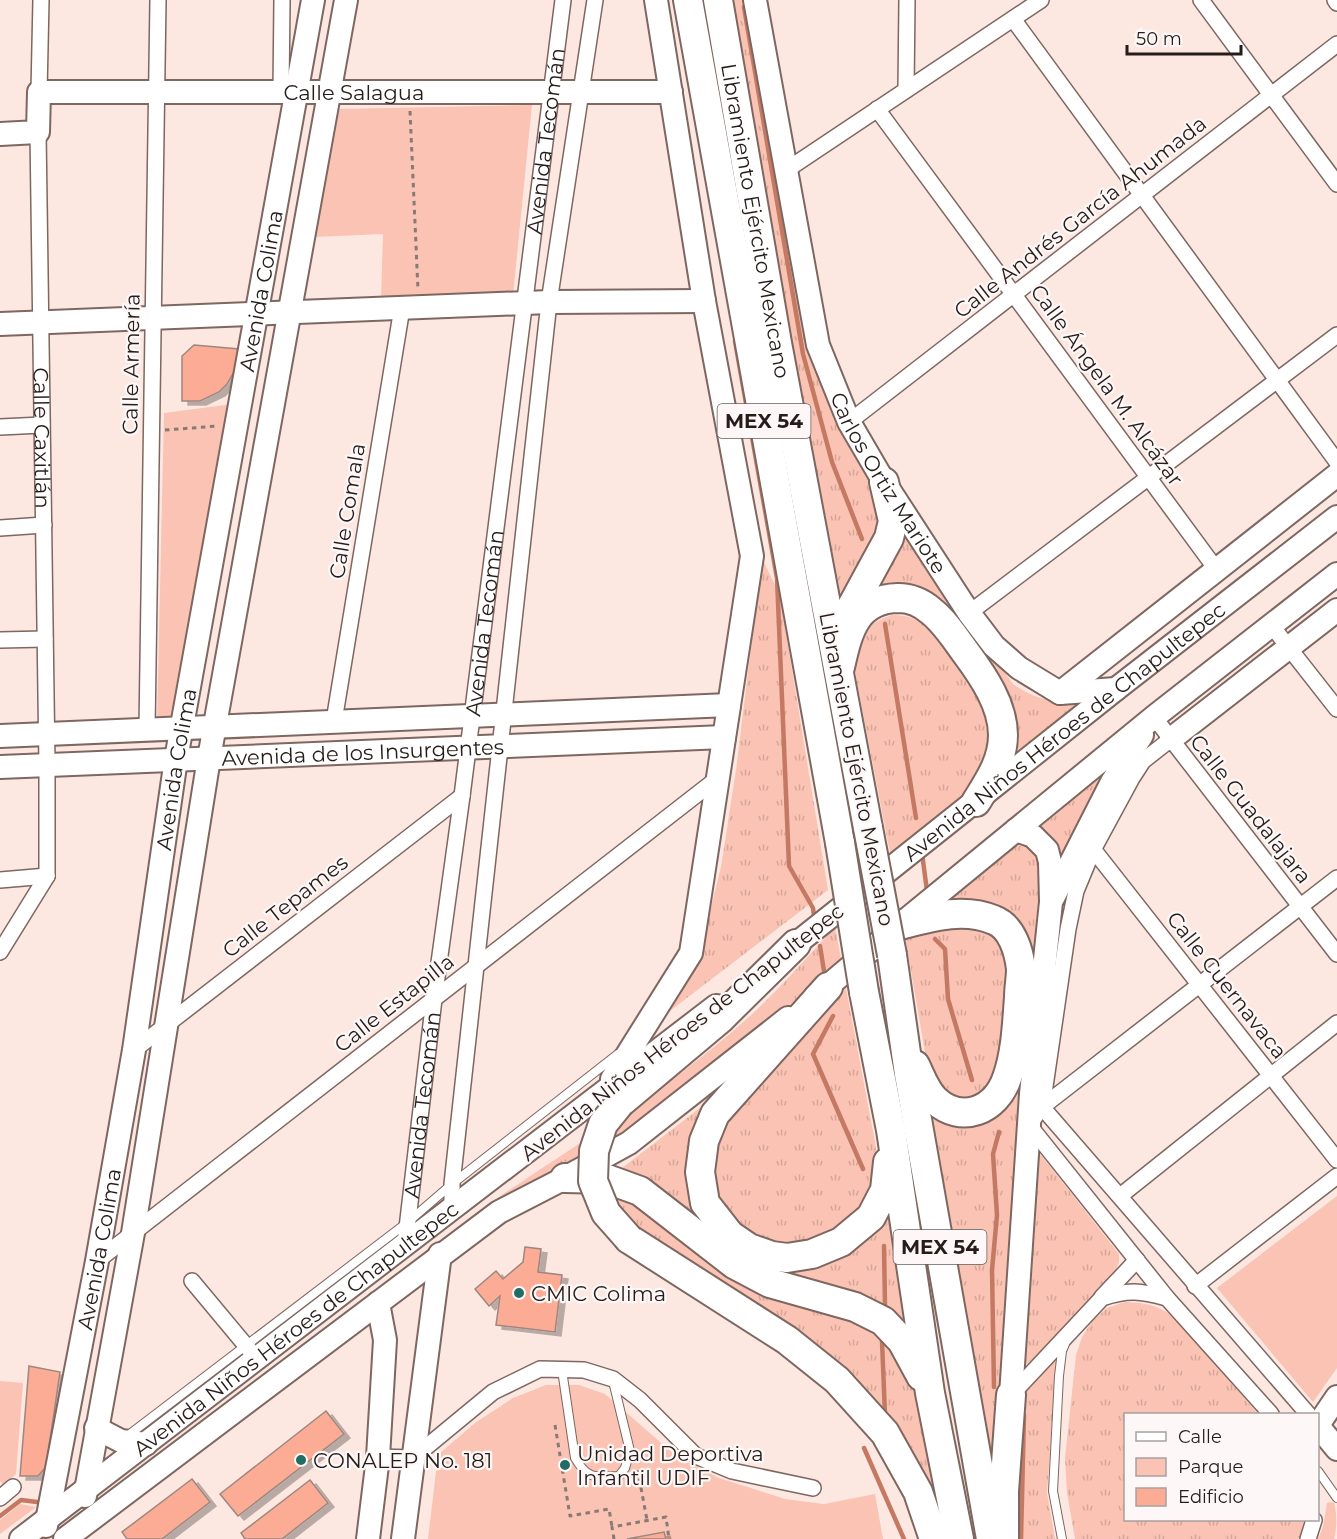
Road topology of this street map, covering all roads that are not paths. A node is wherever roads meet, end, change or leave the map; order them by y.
1 (41, 0) edge
2 (158, 0) edge
3 (282, 0) edge
4 (313, 0) edge
5 (346, 0) edge
6 (563, 0) edge
7 (595, 0) edge
8 (656, 0) edge
9 (688, 0) edge
10 (755, 0) edge
11 (907, 0) edge
12 (1041, 0) edge
13 (1201, 0) edge
14 (719, 5) edge
15 (1013, 19) junction
16 (1337, 45) edge
17 (906, 90) junction
18 (581, 91) junction
19 (39, 92) junction
20 (156, 92) junction
21 (289, 92) junction
22 (329, 92) junction
23 (552, 92) junction
24 (671, 92) junction
25 (1271, 95) junction
26 (877, 109) junction
27 (38, 132) junction
28 (0, 134) edge
29 (785, 171) junction
30 (1337, 184) edge
31 (1142, 195) junction
32 (1014, 295) junction
33 (704, 301) junction
34 (549, 302) junction
35 (525, 303) junction
36 (410, 308) junction
37 (289, 312) junction
38 (256, 315) junction
39 (153, 317) junction
40 (40, 322) junction
41 (0, 324) edge
42 (1337, 335) edge
43 (1277, 380) junction
44 (849, 422) junction
45 (42, 425) junction
46 (0, 427) edge
47 (1337, 462) edge
48 (1337, 475) edge
49 (1149, 477) junction
50 (884, 482) junction
51 (1337, 517) edge
52 (44, 525) junction
53 (0, 528) edge
54 (1216, 569) junction
55 (1337, 574) edge
56 (1337, 610) edge
57 (969, 613) junction
58 (1271, 625) junction
59 (45, 639) junction
60 (0, 640) edge
61 (832, 641) junction
62 (1289, 648) junction
63 (839, 672) junction
64 (1116, 689) junction
65 (1060, 693) junction
66 (729, 705) junction
67 (622, 708) junction
68 (1337, 709) edge
69 (503, 714) junction
70 (472, 716) junction
71 (1154, 717) junction
72 (334, 721) junction
73 (215, 726) junction
74 (183, 728) junction
75 (147, 729) junction
76 (47, 734) junction
77 (0, 736) edge
78 (724, 737) junction
79 (618, 740) junction
80 (1171, 740) junction
81 (501, 745) junction
82 (468, 748) junction
83 (209, 758) junction
84 (176, 759) junction
85 (47, 765) junction
86 (0, 767) edge
87 (718, 778) junction
88 (462, 796) junction
89 (976, 802) junction
90 (1016, 830) junction
91 (1088, 843) junction
92 (47, 876) junction
93 (1337, 878) edge
94 (0, 880) edge
95 (1051, 902) junction
96 (1300, 907) junction
97 (900, 925) junction
98 (796, 944) joint
99 (0, 952) edge
100 (1337, 954) edge
101 (475, 967) junction
102 (1200, 985) junction
103 (828, 987) junction
104 (434, 999) junction
105 (1337, 1023) edge
106 (165, 1026) junction
107 (636, 1040) junction
108 (905, 1042) junction
109 (134, 1050) junction
110 (1271, 1076) junction
111 (612, 1098) junction
112 (1036, 1116) junction
113 (891, 1130) junction
114 (1337, 1160) edge
115 (1337, 1176) edge
116 (565, 1179) junction
117 (452, 1184) junction
118 (1120, 1196) junction
119 (452, 1209) junction
120 (408, 1222) junction
121 (133, 1233) junction
122 (405, 1245) junction
123 (440, 1254) junction
124 (1137, 1260) junction
125 (97, 1261) junction
126 (192, 1281) dead end
127 (1195, 1286) junction
128 (1102, 1298) junction
129 (1167, 1298) junction
130 (378, 1303) junction
131 (1075, 1325) junction
132 (251, 1351) junction
133 (562, 1370) junction
134 (613, 1379) junction
135 (930, 1393) junction
136 (1011, 1395) junction
137 (1337, 1397) edge
138 (1270, 1413) edge
139 (1307, 1413) edge
140 (1319, 1422) edge
141 (1319, 1427) edge
142 (96, 1428) junction
143 (120, 1441) junction
144 (146, 1444) junction
145 (1337, 1449) edge
146 (378, 1457) junction
147 (413, 1458) junction
148 (1319, 1474) edge
149 (14, 1487) dead end
150 (813, 1488) dead end
151 (86, 1490) junction
152 (0, 1498) edge
153 (1337, 1498) edge
154 (1314, 1521) edge
155 (46, 1529) edge
156 (74, 1536) edge
157 (21, 1539) edge
158 (368, 1539) edge
159 (403, 1539) edge
160 (934, 1539) edge
161 (959, 1539) edge
162 (991, 1539) edge
163 (1004, 1539) edge
164 (1062, 1539) edge
165 (1308, 1539) edge

1 - 19 street, Calle Caxitlán
2 - 20 street, Calle Armería
3 - 21 street
4 - 21 street, Avenida Colima
5 - 22 street, Avenida Colima
6 - 23 street, Avenida Tecomán
7 - 18 street, Avenida Tecomán
8 - 24 street
9 - 113 highway, Libramiento Ejército Mexicano / MEX 54, bridge
10 - 29 street, Libramiento Ejército Mexicano
11 - 17 street
12 - 15 street
13 - 25 street
14 - 61 highway, Libramiento Ejército Mexicano / MEX 54
15 - 17 street
15 - 31 street
16 - 25 street, Calle Andrés García Ahumada
17 - 26 street
18 - 23 street, Calle Salagua
18 - 24 street, Calle Salagua
18 - 34 street, Avenida Tecomán
19 - 20 street, Calle Salagua
19 - 27 street, Calle Caxitlán
20 - 21 street, Calle Salagua
20 - 39 street, Calle Armería
21 - 22 street, Calle Salagua
21 - 38 street, Avenida Colima
22 - 23 street, Calle Salagua
22 - 37 street, Avenida Colima
23 - 35 street, Avenida Tecomán
24 - 33 street
25 - 30 street
25 - 31 street, Calle Andrés García Ahumada
26 - 29 street
26 - 32 street, Calle Ángela M. Alcázar
27 - 28 street
27 - 40 street, Calle Caxitlán
29 - 44 street, Carlos Ortiz Mariote
31 - 32 street, Calle Andrés García Ahumada
31 - 43 street
32 - 44 street, Calle Andrés García Ahumada
32 - 49 street, Calle Ángela M. Alcázar
33 - 34 street
33 - 66 street
34 - 35 street
34 - 69 street, Avenida Tecomán
35 - 36 street
35 - 70 street, Avenida Tecomán
36 - 37 street
36 - 72 street, Calle Comala
37 - 38 street
37 - 73 street, Avenida Colima
38 - 39 street
38 - 74 street, Avenida Colima
39 - 40 street
39 - 75 street, Calle Armería
40 - 41 street
40 - 45 street, Calle Caxitlán
42 - 43 street
43 - 47 street
43 - 49 street
44 - 50 street, Carlos Ortiz Mariote
45 - 46 street
45 - 52 street, Calle Caxitlán
48 - 54 street
49 - 54 street, Calle Ángela M. Alcázar
49 - 57 street
50 - 57 street, Carlos Ortiz Mariote
50 - 61 highway
51 - 64 street, Avenida Niños Héroes de Chapultepec
52 - 53 street
52 - 59 street, Calle Caxitlán
54 - 65 street
55 - 58 street, Avenida Niños Héroes de Chapultepec
56 - 62 street
57 - 65 street, Carlos Ortiz Mariote
58 - 62 street
58 - 71 street, Avenida Niños Héroes de Chapultepec
59 - 60 street
59 - 76 street, Calle Caxitlán
61 - 63 highway, Libramiento Ejército Mexicano / MEX 54
62 - 68 street
62 - 80 street
63 - 89 highway
63 - 108 highway, Libramiento Ejército Mexicano / MEX 54, bridge
64 - 65 street
64 - 89 street, Avenida Niños Héroes de Chapultepec
66 - 67 street, Avenida de los Insurgentes
66 - 78 street
67 - 69 street, Avenida de los Insurgentes
67 - 79 street
69 - 70 street, Avenida de los Insurgentes
69 - 81 street, Avenida Tecomán
70 - 72 street, Avenida de los Insurgentes
70 - 82 street, Avenida Tecomán
71 - 80 street, Calle Guadalajara
71 - 90 street, Avenida Niños Héroes de Chapultepec
71 - 91 street
72 - 73 street, Avenida de los Insurgentes
73 - 74 street, Avenida de los Insurgentes
73 - 83 street, Avenida Colima
74 - 75 street, Avenida de los Insurgentes
74 - 84 street, Avenida Colima
75 - 76 street, Avenida de los Insurgentes
76 - 77 street, Avenida de los Insurgentes
76 - 85 street, Calle Caxitlán
78 - 79 street, Avenida de los Insurgentes
78 - 87 street
79 - 81 street, Avenida de los Insurgentes
80 - 91 street
80 - 96 street, Calle Guadalajara
81 - 82 street, Avenida de los Insurgentes
81 - 101 street, Avenida Tecomán
82 - 83 street, Avenida de los Insurgentes
82 - 88 street, Avenida Tecomán
83 - 84 street, Avenida de los Insurgentes
83 - 106 street, Avenida Colima
84 - 85 street, Avenida de los Insurgentes
84 - 109 street, Avenida Colima
85 - 86 street, Avenida de los Insurgentes
85 - 92 street, Calle Caxitlán
87 - 101 street, Calle Estapilla
87 - 107 street
88 - 104 street, Avenida Tecomán
88 - 106 street, Calle Tepames
89 - 98 street, Avenida Niños Héroes de Chapultepec
90 - 95 street
90 - 97 street, Avenida Niños Héroes de Chapultepec
91 - 95 street
91 - 102 street, Calle Cuernavaca
91 - 112 street
92 - 94 street
92 - 99 street
93 - 96 street
95 - 112 street
96 - 100 street, Calle Guadalajara
96 - 102 street
97 - 103 street, Avenida Niños Héroes de Chapultepec
97 - 108 highway
98 - 111 highway
101 - 104 street, Calle Estapilla
101 - 117 street, Avenida Tecomán
102 - 110 street, Calle Cuernavaca
102 - 112 street
103 - 113 highway
103 - 116 street, Avenida Niños Héroes de Chapultepec
104 - 120 street, Avenida Tecomán
104 - 121 street, Calle Estapilla
105 - 110 street
106 - 109 street, Calle Tepames
106 - 121 street, Avenida Colima
107 - 111 street
107 - 117 lane
108 - 162 highway, Libramiento Ejército Mexicano / MEX 54
109 - 125 street, Avenida Colima
110 - 114 street, Calle Cuernavaca
110 - 118 street
111 - 119 street, Avenida Niños Héroes de Chapultepec
111 - 160 highway, bridge
112 - 118 street
112 - 124 street
112 - 136 street
113 - 135 highway, Libramiento Ejército Mexicano / MEX 54
115 - 127 street
116 - 123 street, Avenida Niños Héroes de Chapultepec
116 - 135 highway
117 - 119 street, Avenida Tecomán
117 - 120 lane
118 - 127 street
119 - 122 street, Avenida Niños Héroes de Chapultepec
120 - 122 street, Avenida Tecomán
120 - 132 lane
121 - 125 street, Calle Estapilla
121 - 142 street, Avenida Colima
122 - 132 street, Avenida Niños Héroes de Chapultepec
123 - 130 street, Avenida Niños Héroes de Chapultepec
123 - 147 street
124 - 128 street
124 - 129 street
125 - 155 street, Avenida Colima
126 - 132 street
127 - 139 street
128 - 129 street
128 - 131 street
129 - 138 street
130 - 146 street
130 - 156 street, Avenida Niños Héroes de Chapultepec
131 - 136 street
131 - 164 lane
132 - 143 lane
132 - 144 street, Avenida Niños Héroes de Chapultepec
133 - 134 street
133 - 134 lane
133 - 147 street
134 - 150 street
135 - 161 highway, Libramiento Ejército Mexicano / MEX 54
136 - 163 highway
137 - 140 street
141 - 145 street
142 - 143 street
142 - 151 street, Avenida Colima
143 - 144 street
144 - 151 street, Avenida Niños Héroes de Chapultepec
146 - 147 street
146 - 158 street
147 - 159 street
148 - 153 lane
149 - 152 street
151 - 155 street, Avenida Niños Héroes de Chapultepec
151 - 156 street, Avenida Colima
154 - 165 street
155 - 157 street, Avenida Niños Héroes de Chapultepec

